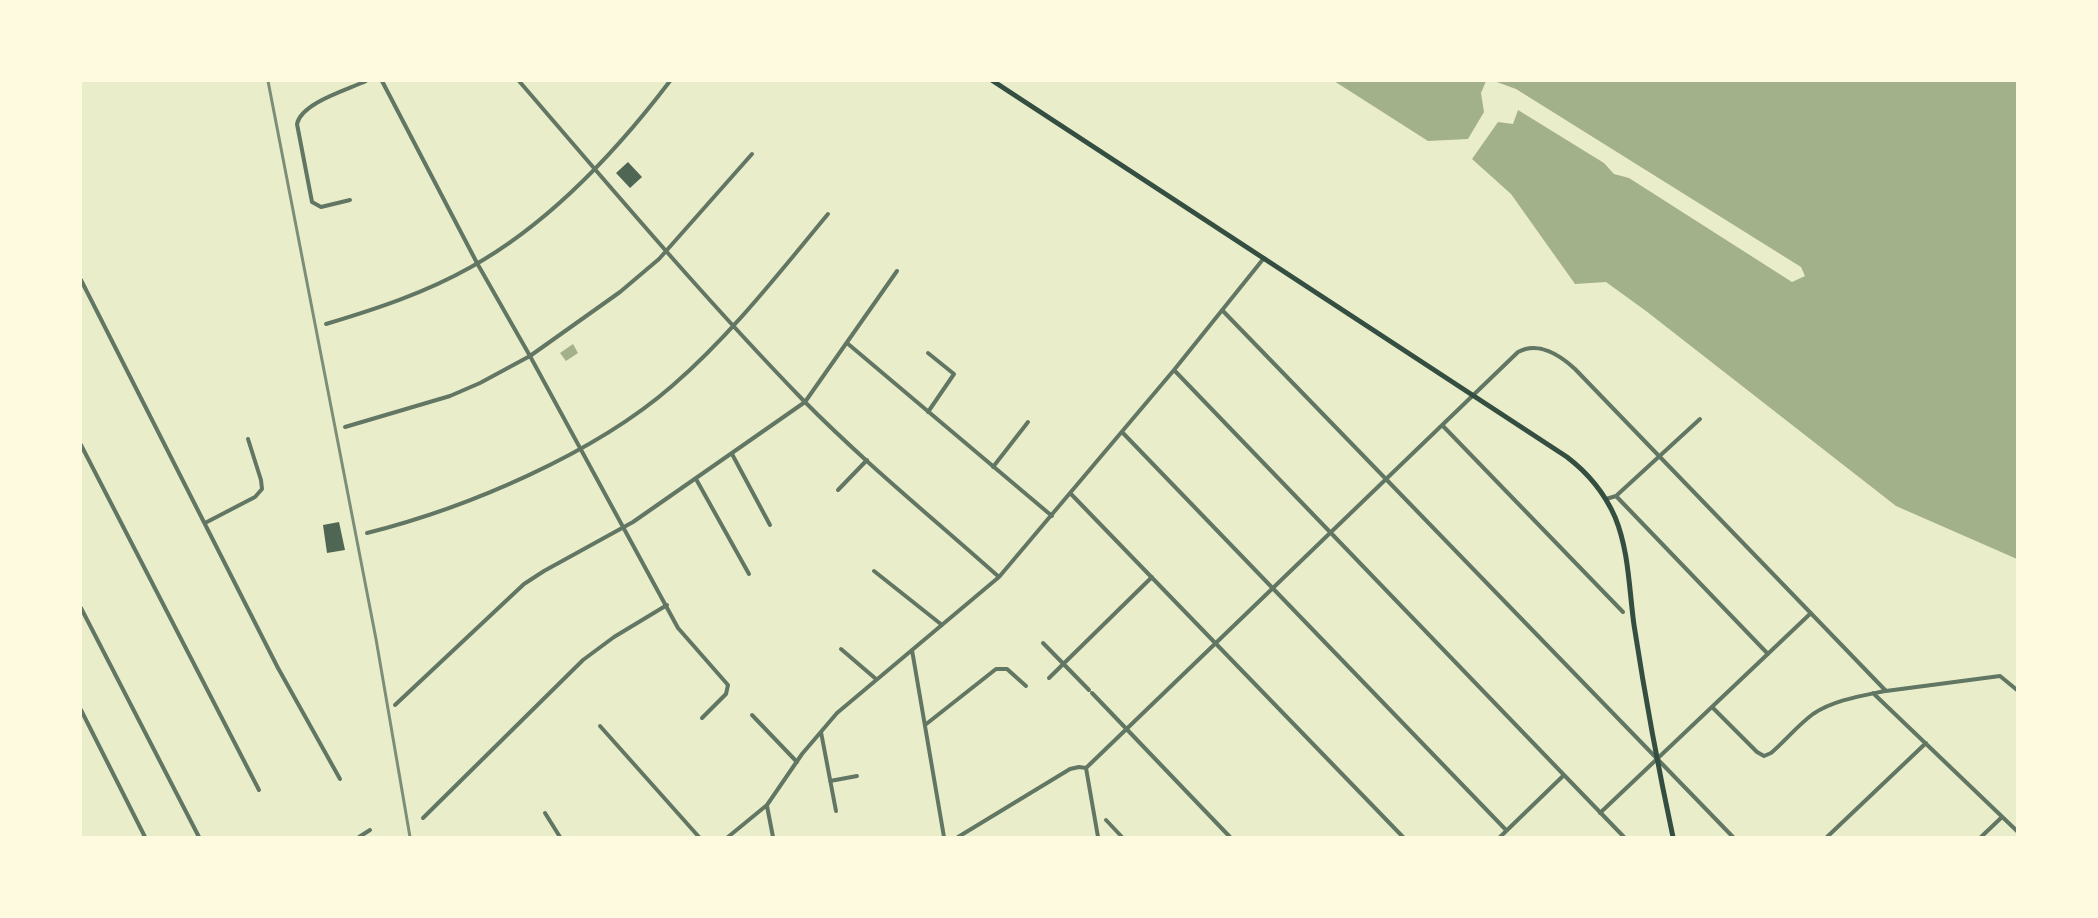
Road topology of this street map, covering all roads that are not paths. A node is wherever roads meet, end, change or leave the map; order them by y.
1 (366, 81) edge
2 (382, 81) edge
3 (519, 81) edge
4 (670, 81) edge
5 (993, 81) edge
6 (752, 154) dead end
7 (594, 169) junction
8 (350, 200) dead end
9 (828, 214) dead end
10 (666, 252) junction
11 (1264, 258) junction
12 (477, 263) junction
13 (897, 271) dead end
14 (81, 280) edge
15 (1222, 310) junction
16 (326, 324) dead end
17 (734, 327) junction
18 (847, 343) junction
19 (928, 353) dead end
20 (530, 356) junction
21 (1174, 370) junction
22 (1472, 396) junction
23 (805, 402) junction
24 (928, 412) junction
25 (1700, 419) dead end
26 (1028, 422) dead end
27 (1442, 424) junction
28 (345, 427) dead end
29 (1122, 432) junction
30 (248, 439) dead end
31 (81, 445) edge
32 (581, 448) junction
33 (732, 454) junction
34 (1660, 456) junction
35 (867, 460) junction
36 (993, 466) junction
37 (1387, 478) junction
38 (696, 479) junction
39 (838, 490) dead end
40 (1071, 494) junction
41 (1616, 496) junction
42 (1606, 499) junction
43 (1052, 516) junction
44 (205, 523) junction
45 (770, 525) dead end
46 (624, 527) junction
47 (1330, 532) junction
48 (367, 533) dead end
49 (874, 571) dead end
50 (749, 574) dead end
51 (999, 577) junction
52 (1152, 577) junction
53 (1274, 587) junction
54 (667, 606) junction
55 (81, 608) edge
56 (1623, 612) dead end
57 (1811, 613) junction
58 (942, 625) junction
59 (1216, 642) junction
60 (1043, 643) dead end
61 (912, 649) junction
62 (841, 650) dead end
63 (1768, 654) junction
64 (1064, 663) junction
65 (1048, 678) dead end
66 (876, 679) junction
67 (1026, 686) dead end
68 (2017, 690) edge
69 (1886, 691) junction
70 (1874, 693) junction
71 (394, 705) dead end
72 (1712, 707) junction
73 (81, 710) edge
74 (752, 716) dead end
75 (702, 718) dead end
76 (925, 725) junction
77 (600, 726) dead end
78 (1128, 730) junction
79 (821, 732) junction
80 (1926, 743) junction
81 (1657, 759) junction
82 (797, 762) junction
83 (1086, 768) junction
84 (1564, 775) junction
85 (857, 776) dead end
86 (340, 779) dead end
87 (830, 782) junction
88 (259, 790) dead end
89 (767, 805) junction
90 (836, 811) dead end
91 (545, 813) dead end
92 (1600, 813) junction
93 (2002, 816) junction
94 (423, 818) dead end
95 (1106, 820) dead end
96 (370, 830) dead end
97 (1506, 830) junction
98 (2017, 831) edge
99 (145, 837) edge
100 (199, 837) edge
101 (359, 837) edge
102 (560, 837) edge
103 (699, 837) edge
104 (728, 837) edge
105 (773, 837) edge
106 (944, 837) edge
107 (958, 837) edge
108 (1098, 837) edge
109 (1122, 837) edge
110 (1230, 837) edge
111 (1403, 837) edge
112 (1500, 837) edge
113 (1624, 837) edge
114 (1673, 837) edge
115 (1733, 837) edge
116 (1827, 837) edge
117 (1981, 837) edge

1 - 8 street
2 - 12 street
3 - 7 street
4 - 7 street
5 - 11 main road
6 - 10 street
7 - 10 street
7 - 12 street
9 - 17 street
10 - 17 street
10 - 20 street
11 - 15 street
11 - 22 main road
12 - 16 street
12 - 20 street
13 - 18 street
14 - 44 street
15 - 21 street
15 - 37 street
17 - 23 street
17 - 32 street
18 - 23 street
18 - 24 street
19 - 24 street
20 - 28 street
20 - 32 street
21 - 29 street
21 - 47 street
22 - 27 street
22 - 34 street
22 - 42 main road
23 - 33 street
23 - 35 street
24 - 36 street
25 - 34 street
26 - 36 street
27 - 37 street
27 - 56 street
29 - 40 street
29 - 53 street
30 - 44 street
31 - 88 street
32 - 46 street
32 - 48 street
33 - 38 street
33 - 45 street
34 - 41 street
34 - 57 street
35 - 39 street
35 - 51 street
36 - 43 street
37 - 47 street
37 - 81 street
38 - 46 street
38 - 50 street
40 - 43 street
40 - 52 street
41 - 42 street
41 - 63 street
42 - 81 main road
43 - 51 street
44 - 86 street
46 - 54 street
46 - 71 street
47 - 53 street
47 - 84 street
49 - 58 street
51 - 58 street
52 - 59 street
52 - 64 street
53 - 59 street
53 - 97 street
54 - 75 street
54 - 94 street
55 - 100 street
57 - 63 street
57 - 69 street
58 - 61 street
59 - 78 street
59 - 111 street
60 - 64 street
61 - 66 street
61 - 76 street
62 - 66 street
63 - 72 street
64 - 65 street
64 - 78 street
66 - 79 street
67 - 76 street
68 - 69 street
69 - 70 street
70 - 72 street
70 - 80 street
72 - 81 street
73 - 99 street
74 - 82 street
76 - 106 street
77 - 103 street
78 - 83 street
78 - 110 street
79 - 82 street
79 - 87 street
80 - 93 street
80 - 116 street
81 - 92 street
81 - 114 main road
81 - 115 street
82 - 89 street
83 - 107 street
83 - 108 street
84 - 92 street
84 - 97 street
85 - 87 street
87 - 90 street
89 - 104 street
89 - 105 street
91 - 102 street
92 - 113 street
93 - 98 street
93 - 117 street
95 - 109 street
96 - 101 street
97 - 112 street

